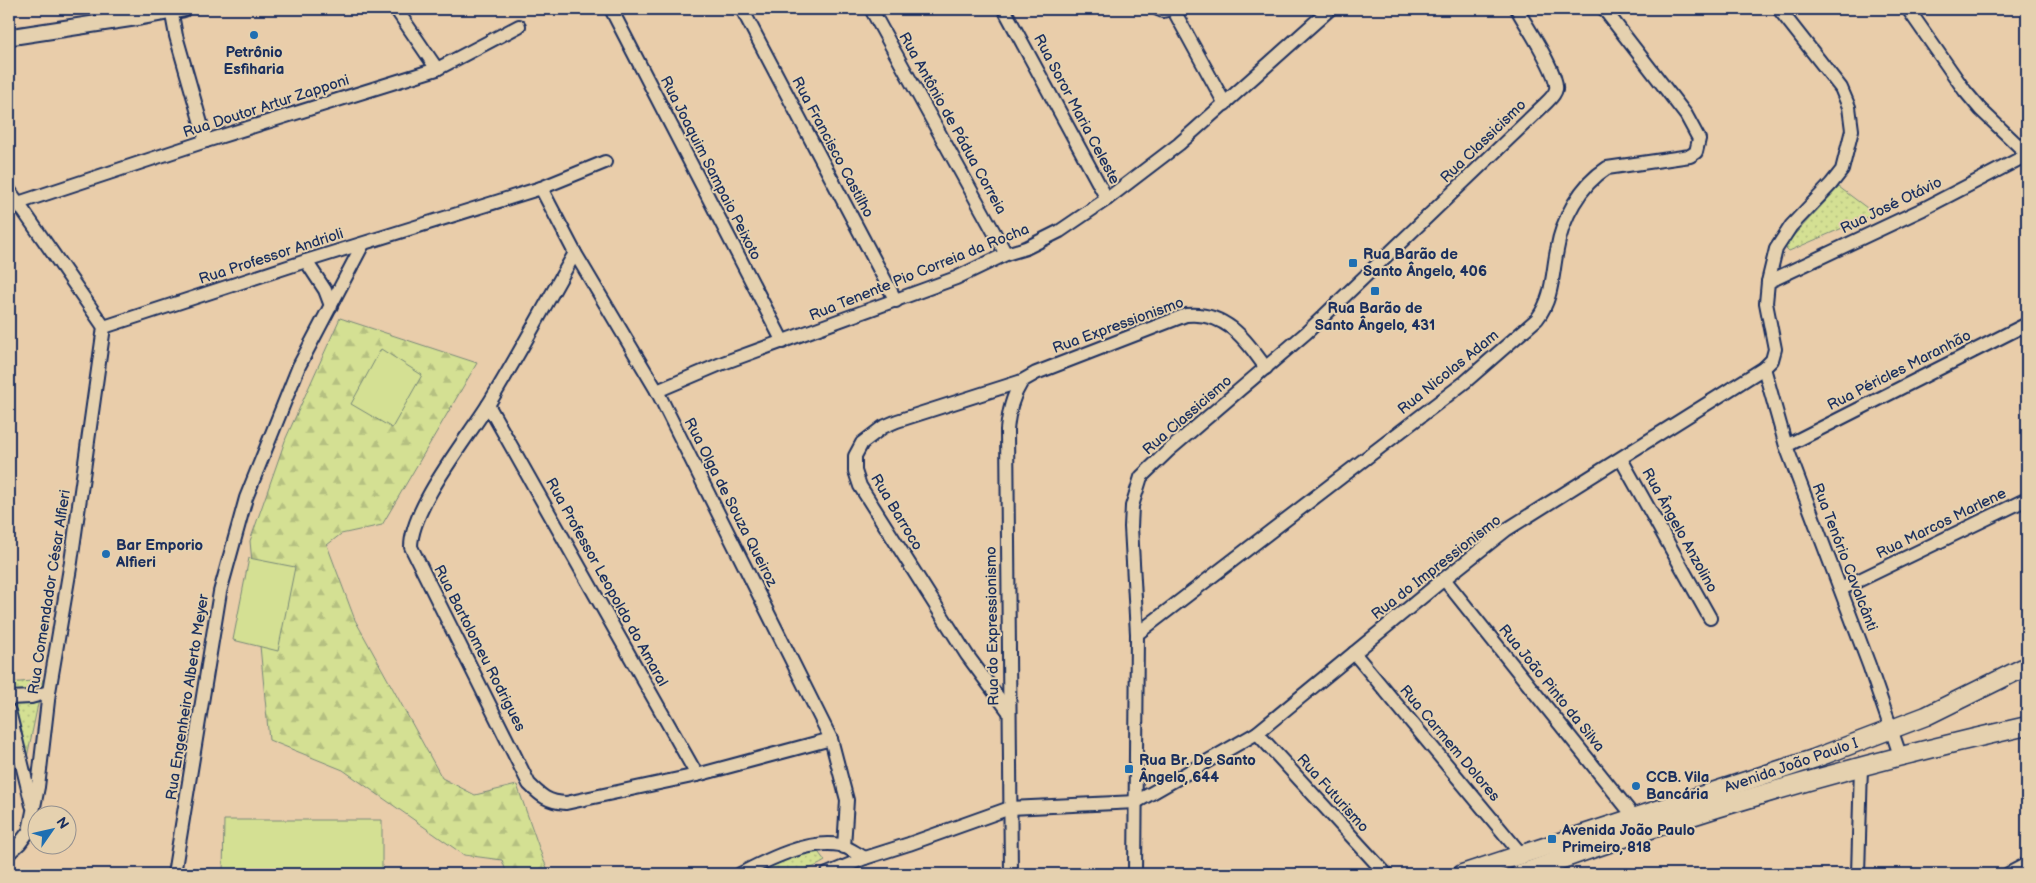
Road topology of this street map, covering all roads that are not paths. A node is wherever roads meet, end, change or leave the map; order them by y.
1 (396, 9) edge
2 (611, 9) edge
3 (742, 9) edge
4 (871, 9) edge
5 (1004, 9) edge
6 (1158, 9) edge
7 (1172, 9) edge
8 (1330, 9) edge
9 (1517, 9) edge
10 (1604, 9) edge
11 (1779, 9) edge
12 (1908, 9) edge
13 (176, 10) edge
14 (518, 26) dead end
15 (9, 37) edge
16 (436, 69) junction
17 (1225, 104) junction
18 (206, 141) junction
19 (2027, 155) edge
20 (605, 162) dead end
21 (541, 188) junction
22 (9, 190) edge
23 (1107, 199) junction
24 (18, 203) junction
25 (363, 244) junction
26 (575, 253) junction
27 (1006, 254) junction
28 (306, 261) junction
29 (1768, 282) junction
30 (896, 301) junction
31 (331, 306) junction
32 (2027, 324) edge
33 (104, 327) junction
34 (783, 342) junction
35 (1266, 368) junction
36 (1764, 368) junction
37 (1022, 381) junction
38 (657, 391) junction
39 (488, 405) junction
40 (1786, 446) junction
41 (1621, 459) junction
42 (2027, 500) edge
43 (1444, 579) junction
44 (1841, 589) junction
45 (1710, 618) dead end
46 (1137, 634) junction
47 (1354, 653) junction
48 (2027, 666) edge
49 (49, 692) junction
50 (9, 698) edge
51 (9, 711) edge
52 (1009, 712) junction
53 (2027, 726) edge
54 (1893, 729) junction
55 (1257, 734) junction
56 (831, 739) junction
57 (1900, 755) junction
58 (1861, 766) junction
59 (697, 775) junction
60 (1136, 802) junction
61 (33, 806) edge
62 (33, 806) edge
63 (1010, 808) junction
64 (1635, 818) junction
65 (28, 832) edge
66 (844, 847) junction
67 (9, 853) edge
68 (1521, 854) junction
69 (864, 858) junction
70 (2027, 864) edge
71 (174, 874) edge
72 (740, 874) edge
73 (827, 874) edge
74 (1011, 874) edge
75 (1135, 874) edge
76 (1386, 874) edge
77 (1462, 874) edge
78 (1520, 874) edge
79 (1858, 874) edge
80 (2008, 874) edge

1 - 16 street
2 - 34 street, Rua Joaquim Sampaio Peixoto
3 - 30 street, Rua Francisco Castilho
4 - 27 street, Rua Antônio de Pádua Correia
5 - 23 street, Rua Soror Maria Celeste
6 - 7 street
7 - 17 street
8 - 17 street, Rua Tenente Pio Correia da Rocha
9 - 35 street, Rua Classicismo
10 - 46 street, Rua Nicolas Adam
11 - 29 street
12 - 19 street
13 - 15 street
13 - 18 street
14 - 16 street, Rua Doutor Artur Zapponi
16 - 18 street, Rua Doutor Artur Zapponi
17 - 23 street, Rua Tenente Pio Correia da Rocha
18 - 24 street, Rua Doutor Artur Zapponi
19 - 29 street, Rua José Otávio
20 - 21 street, Rua Professor Andrioli
21 - 25 street, Rua Professor Andrioli
21 - 26 street, Rua Olga de Souza Queiroz
22 - 24 street
23 - 27 street, Rua Tenente Pio Correia da Rocha
24 - 33 street
25 - 28 street, Rua Professor Andrioli
25 - 31 street, Rua Engenheiro Alberto Meyer
26 - 38 street, Rua Olga de Souza Queiroz
26 - 39 street, Rua Bartolomeu Rodrigues
27 - 30 street, Rua Tenente Pio Correia da Rocha
28 - 31 street
28 - 33 street, Rua Professor Andrioli
29 - 36 street
30 - 34 street, Rua Tenente Pio Correia da Rocha
31 - 71 street, Rua Engenheiro Alberto Meyer
32 - 40 street, Rua Péricles Maranhão
33 - 49 street, Rua Comendador César Alfieri
34 - 38 street, Rua Tenente Pio Correia da Rocha
35 - 37 street, Rua Expressionismo
35 - 46 street, Rua Classicismo
36 - 40 street, Rua Tenório Cavalcânti
36 - 41 street, Rua do Impressionismo
37 - 52 street, Rua do Expressionismo
37 - 52 street, Rua Barroco
38 - 56 street, Rua Olga de Souza Queiroz
39 - 59 street, Rua Professor Leopoldo do Amaral
39 - 59 street, Rua Bartolomeu Rodrigues
40 - 44 street, Rua Tenório Cavalcânti
41 - 43 street, Rua do Impressionismo
41 - 45 street, Rua Ângelo Anzolino
42 - 44 street, Rua Marcos Marlene
43 - 47 street, Rua do Impressionismo
43 - 64 street, Rua João Pinto da Silva
44 - 54 street, Rua Tenório Cavalcânti
46 - 60 street, Rua Classicismo
47 - 55 street, Rua do Impressionismo
47 - 68 street, Rua Carmem Dolores
48 - 54 main road, Avenida João Paulo I
49 - 50 street
49 - 61 street, Rua Comendador César Alfieri
51 - 62 street
52 - 63 street, Rua do Expressionismo
53 - 57 main road, Avenida João Paulo I
54 - 57 street, Rua Tenório Cavalcânti
54 - 64 main road, Avenida João Paulo I
55 - 60 street, Rua do Impressionismo
55 - 76 street, Rua Futurismo
56 - 59 street, Rua Bartolomeu Rodrigues
56 - 66 street, Rua Olga de Souza Queiroz
57 - 58 main road, Avenida João Paulo I
58 - 78 main road, Avenida João Paulo I
58 - 79 street
60 - 63 street
60 - 75 street, Rua Classicismo
63 - 69 street
63 - 74 street, Rua do Expressionismo
64 - 68 main road, Avenida João Paulo I
65 - 67 street, Rua Comendador César Alfieri
66 - 69 street
66 - 72 street
68 - 77 main road, Avenida João Paulo I
69 - 73 street
70 - 80 street

